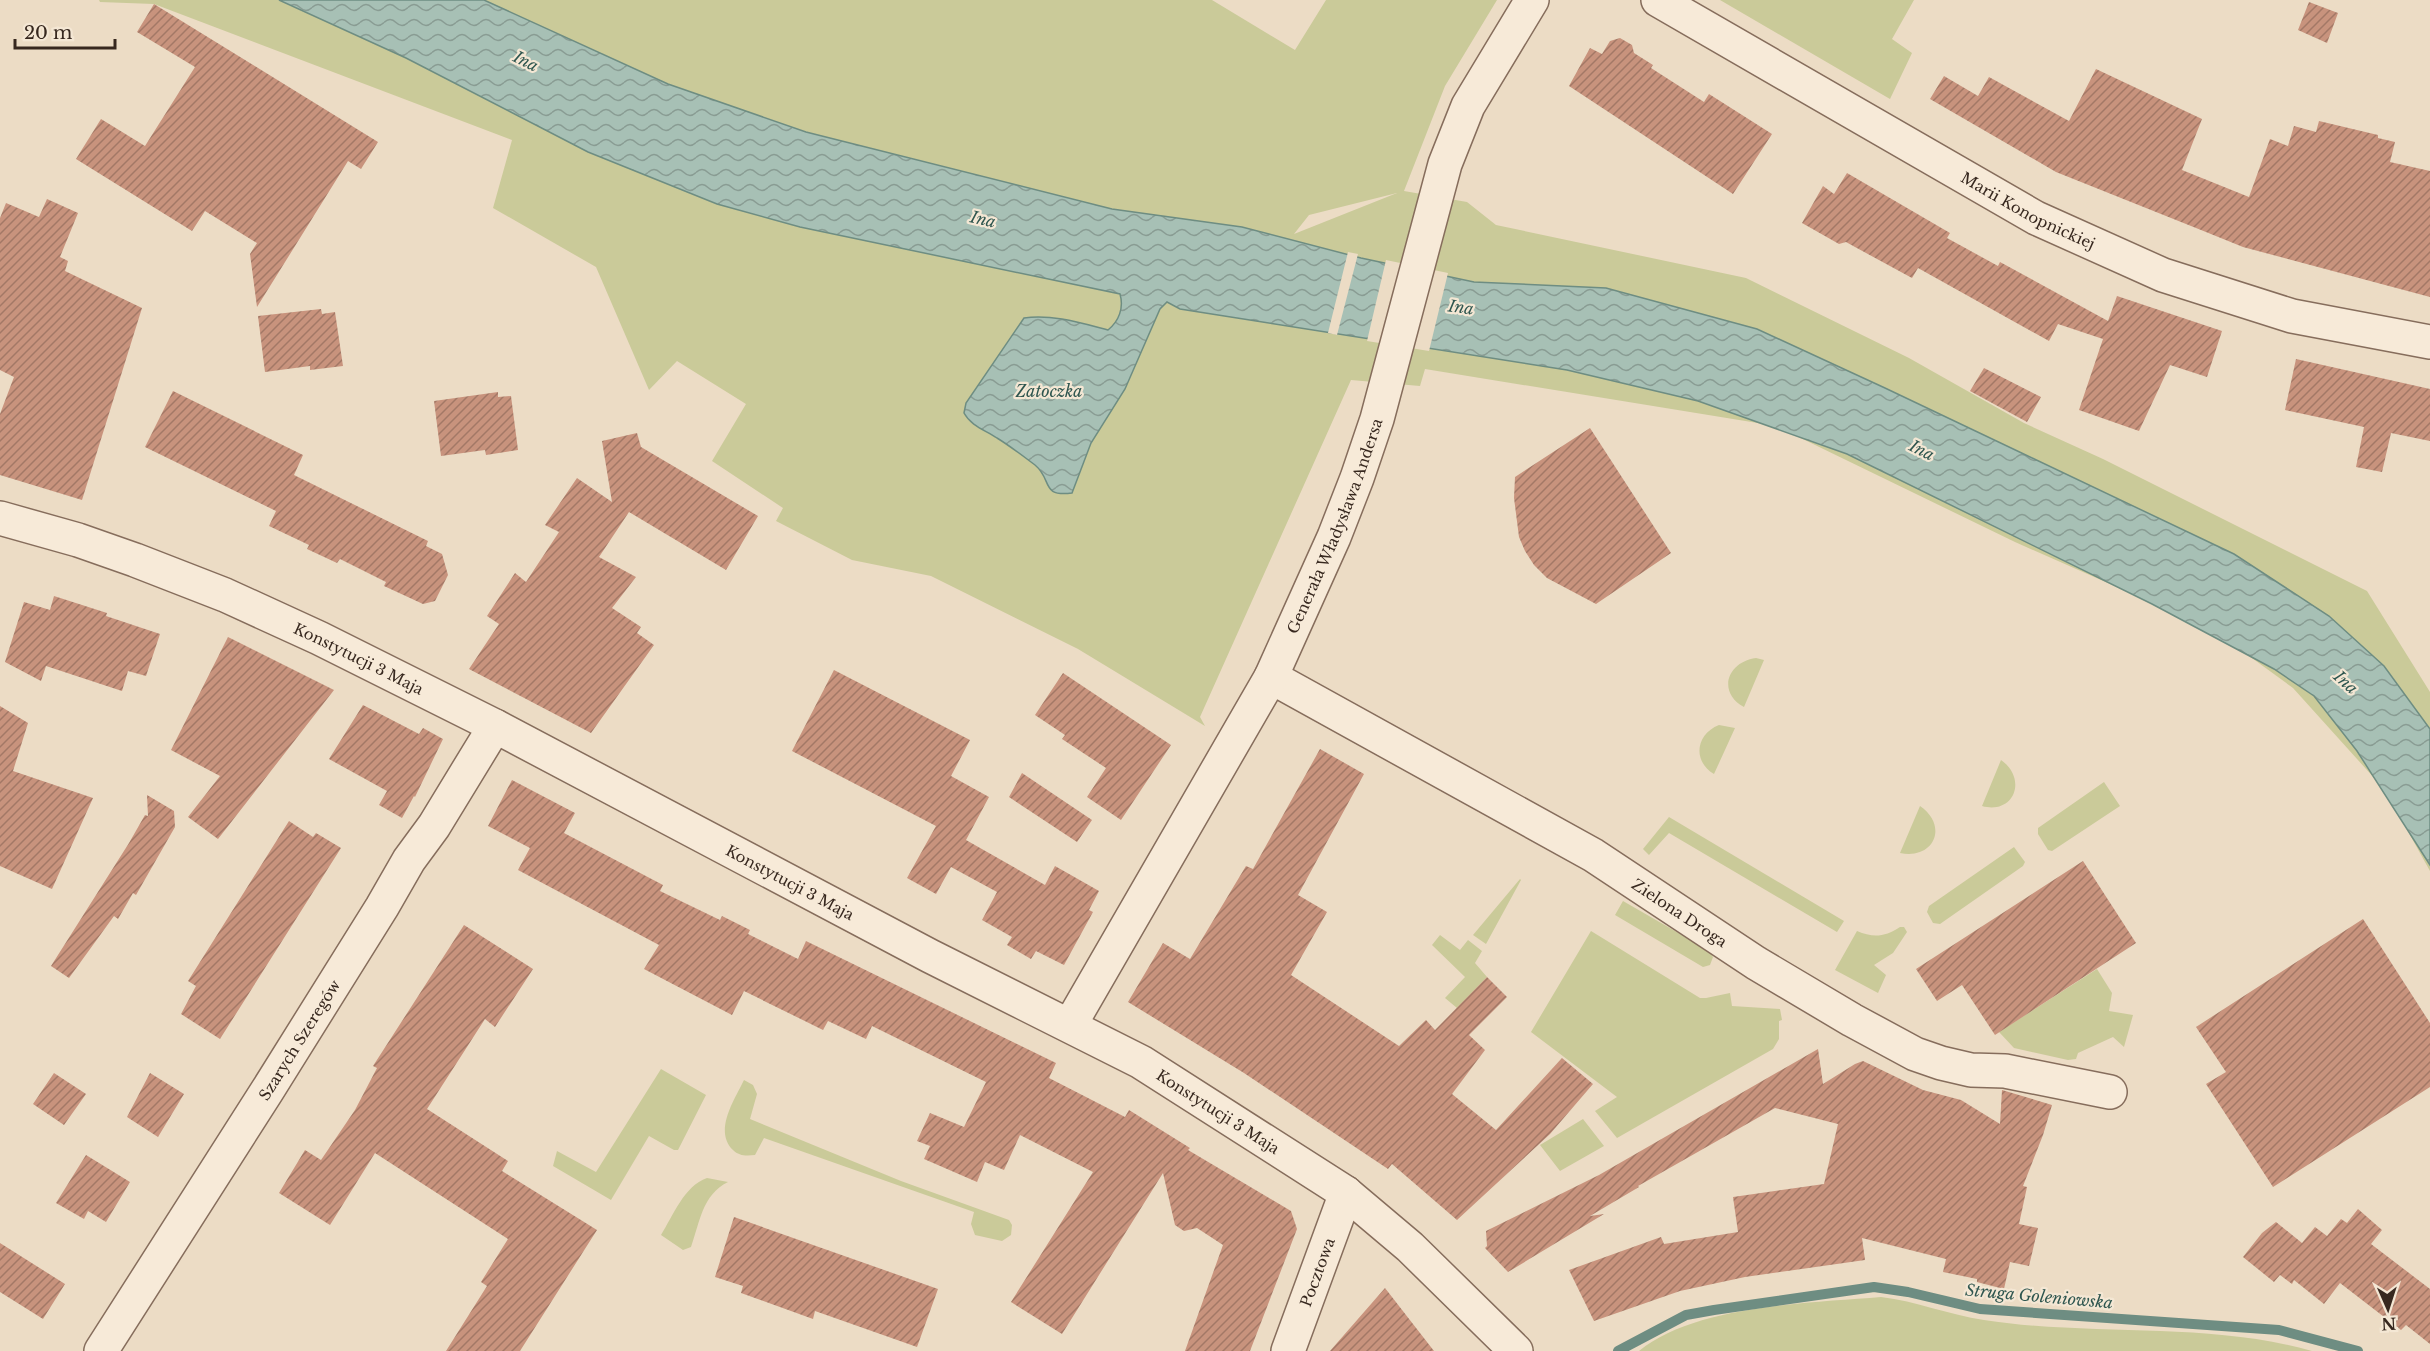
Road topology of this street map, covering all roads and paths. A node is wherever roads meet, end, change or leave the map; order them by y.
1 (1532, 0) edge
2 (1658, 0) edge
3 (2430, 342) edge
4 (0, 518) edge
5 (1271, 677) junction
6 (495, 726) junction
7 (1070, 1024) junction
8 (2110, 1092) dead end
9 (1346, 1193) junction
10 (101, 1351) edge
11 (1288, 1351) edge
12 (1516, 1351) edge

1 - 5 street, Generała Władysława Andersa
2 - 3 street, Marii Konopnickiej
4 - 6 street, Konstytucji 3 Maja
5 - 7 street, Generała Władysława Andersa
5 - 8 street, Zielona Droga
6 - 7 street, Konstytucji 3 Maja
6 - 10 street, Szarych Szeregów
7 - 9 street, Konstytucji 3 Maja
9 - 11 street, Pocztowa
9 - 12 street, Konstytucji 3 Maja

